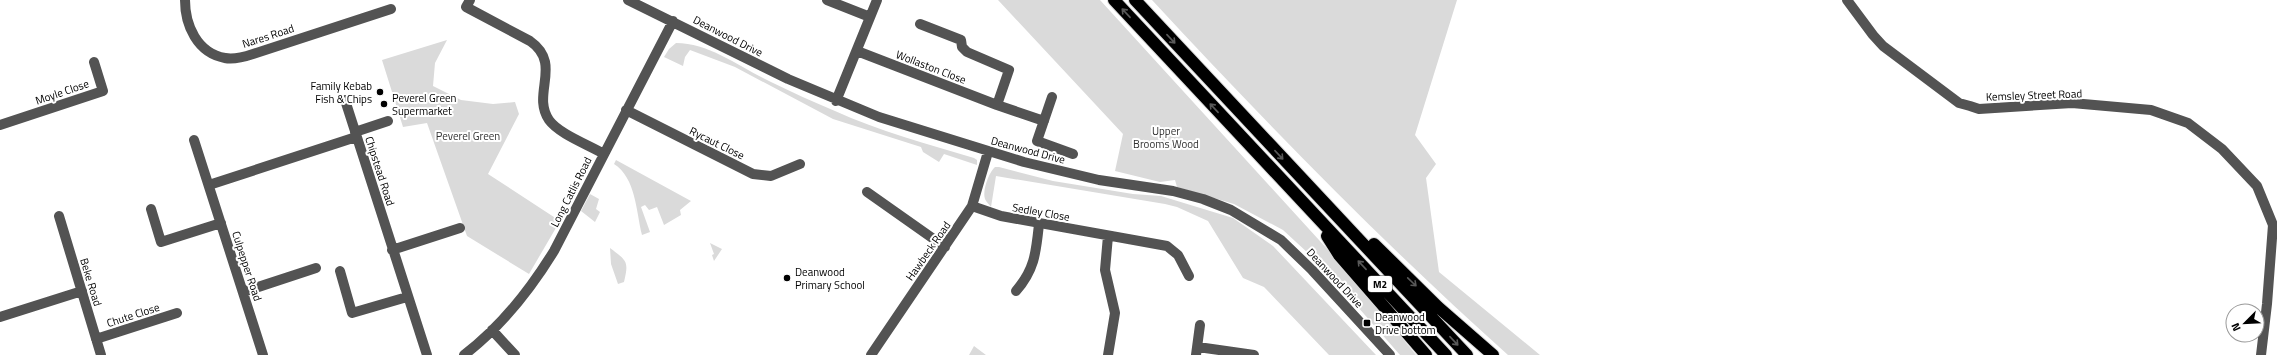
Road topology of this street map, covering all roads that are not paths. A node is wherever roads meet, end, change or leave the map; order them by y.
1 (185, 0) edge
2 (470, 0) edge
3 (628, 0) edge
4 (827, 0) edge
5 (877, 0) edge
6 (1114, 0) edge
7 (1135, 0) edge
8 (1847, 0) edge
9 (391, 9) dead end
10 (870, 17) junction
11 (672, 22) junction
12 (920, 24) dead end
13 (857, 51) junction
14 (94, 62) dead end
15 (1052, 97) dead end
16 (344, 100) dead end
17 (836, 100) junction
18 (997, 105) junction
19 (626, 110) junction
20 (388, 121) dead end
21 (1044, 121) junction
22 (0, 125) edge
23 (355, 134) junction
24 (194, 140) dead end
25 (988, 152) junction
26 (604, 154) junction
27 (1073, 154) dead end
28 (800, 164) dead end
29 (209, 185) junction
30 (867, 192) dead end
31 (972, 206) junction
32 (151, 210) dead end
33 (1314, 214) junction
34 (59, 216) dead end
35 (221, 223) junction
36 (1039, 224) junction
37 (460, 228) dead end
38 (1350, 231) junction
39 (1108, 236) junction
40 (945, 247) junction
41 (392, 250) junction
42 (316, 268) dead end
43 (340, 271) dead end
44 (1189, 276) dead end
45 (82, 291) junction
46 (1016, 291) dead end
47 (243, 292) junction
48 (407, 297) junction
49 (177, 313) dead end
50 (0, 317) edge
51 (1200, 325) dead end
52 (492, 330) junction
53 (96, 340) junction
54 (1197, 351) edge
55 (101, 355) edge
56 (264, 355) edge
57 (427, 355) edge
58 (464, 355) edge
59 (515, 355) edge
60 (871, 355) edge
61 (1108, 355) edge
62 (1254, 355) edge
63 (1390, 355) edge
64 (1426, 355) edge
65 (1446, 355) edge
66 (1467, 355) edge
67 (1493, 355) edge
68 (2260, 355) edge

1 - 9 street, Nares Road
2 - 26 street
3 - 11 street, Deanwood Drive
4 - 10 street
5 - 10 street
33 -> 6 highway, M2
7 -> 38 highway, M2
8 - 68 street, Kemsley Street Road
10 - 13 street
11 - 17 street, Deanwood Drive
11 - 19 street, Long Catlis Road
12 - 18 street
13 - 17 street
13 - 18 street, Wollaston Close
14 - 22 street, Moyle Close
15 - 21 street
16 - 23 street, Chipstead Road
17 - 25 street, Deanwood Drive
18 - 21 street, Wollaston Close
19 - 26 street, Long Catlis Road
19 - 28 street, Rycaut Close
20 - 23 street
21 - 27 street
23 - 29 street
23 - 41 street, Chipstead Road
24 - 29 street, Culpepper Road
25 - 31 street, Hawbeck Road
25 - 63 street, Deanwood Drive
26 - 52 street, Long Catlis Road
29 - 35 street, Culpepper Road
30 - 40 street
31 - 36 street, Sedley Close
31 - 40 street, Hawbeck Road
32 - 35 street
33 - 64 highway, M2
65 -> 33 highway, M2
34 - 45 street, Beke Road
35 - 47 street, Culpepper Road
36 - 39 street, Sedley Close
36 - 46 street
37 - 41 street
38 -> 66 highway, M2
38 -> 67 highway, M2
39 - 44 street, Sedley Close
39 - 61 street
40 - 60 street, Hawbeck Road
41 - 48 street, Chipstead Road
42 - 47 street
43 - 48 street
45 - 50 street
45 - 53 street, Beke Road
47 - 56 street, Culpepper Road
48 - 57 street, Chipstead Road
49 - 53 street, Chute Close
51 - 54 street
52 - 58 street, Long Catlis Road
52 - 59 street
53 - 55 street, Beke Road
54 - 62 street

